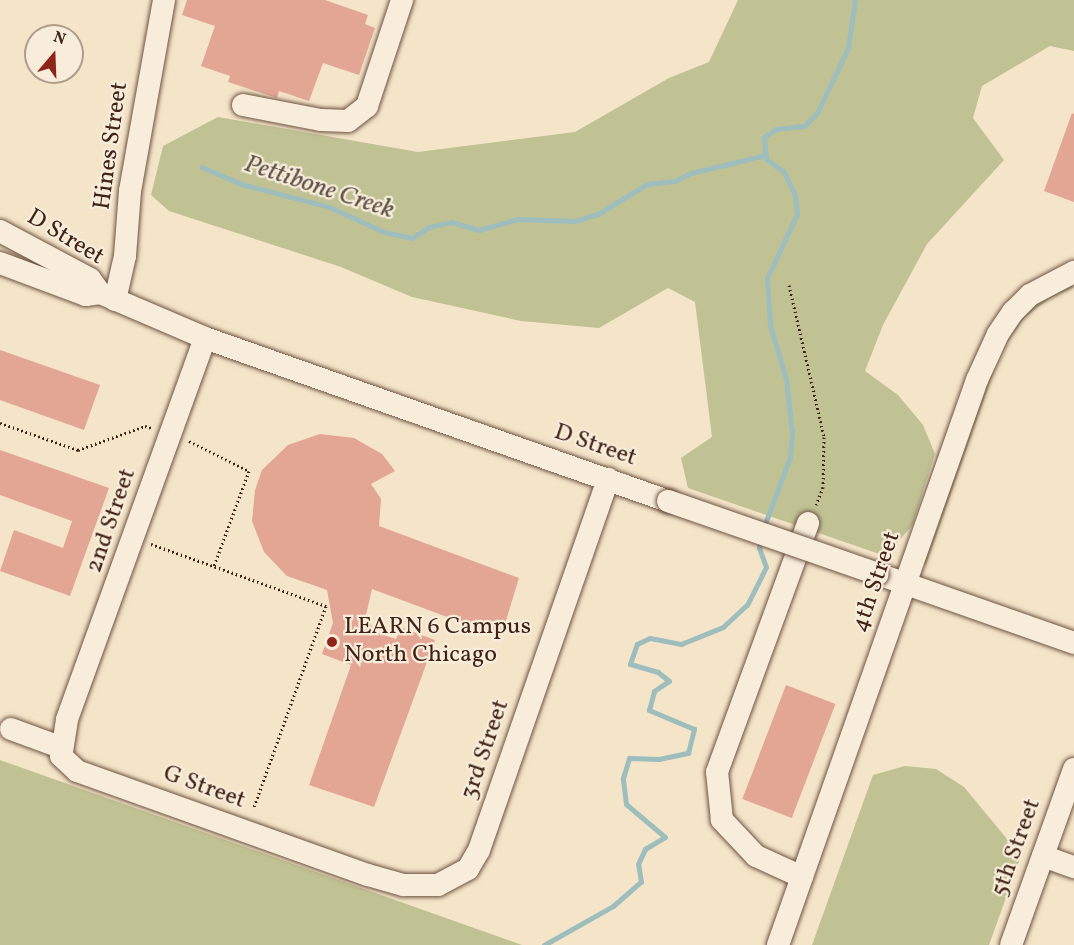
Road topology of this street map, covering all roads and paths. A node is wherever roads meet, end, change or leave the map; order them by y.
1 (164, 0) edge
2 (402, 0) edge
3 (243, 105) dead end
4 (0, 231) edge
5 (0, 263) edge
6 (1074, 272) edge
7 (789, 285) dead end
8 (108, 296) junction
9 (204, 338) junction
10 (608, 479) junction
11 (808, 523) joint
12 (143, 541) dead end
13 (905, 584) junction
14 (1074, 643) edge
15 (11, 729) dead end
16 (60, 747) junction
17 (1074, 769) edge
18 (254, 807) dead end
19 (1043, 856) junction
20 (1074, 867) edge
21 (368, 875) joint
22 (802, 877) junction
23 (778, 945) edge
24 (1011, 945) edge

1 - 8 street, Hines Street
2 - 3 street
4 - 8 street, D Street
5 - 8 street, D Street
6 - 13 street, 4th Street
7 - 11 path
8 - 9 street, D Street
9 - 10 street, D Street
9 - 16 street, 2nd Street
10 - 13 street, D Street, bridge
10 - 21 street, 3rd Street
11 - 22 street
12 - 18 path
13 - 14 street, D Street
13 - 22 street, 4th Street
15 - 16 street
16 - 21 street, G Street
17 - 19 street, 5th Street
19 - 20 street
19 - 24 street, 5th Street
22 - 23 street, 4th Street

